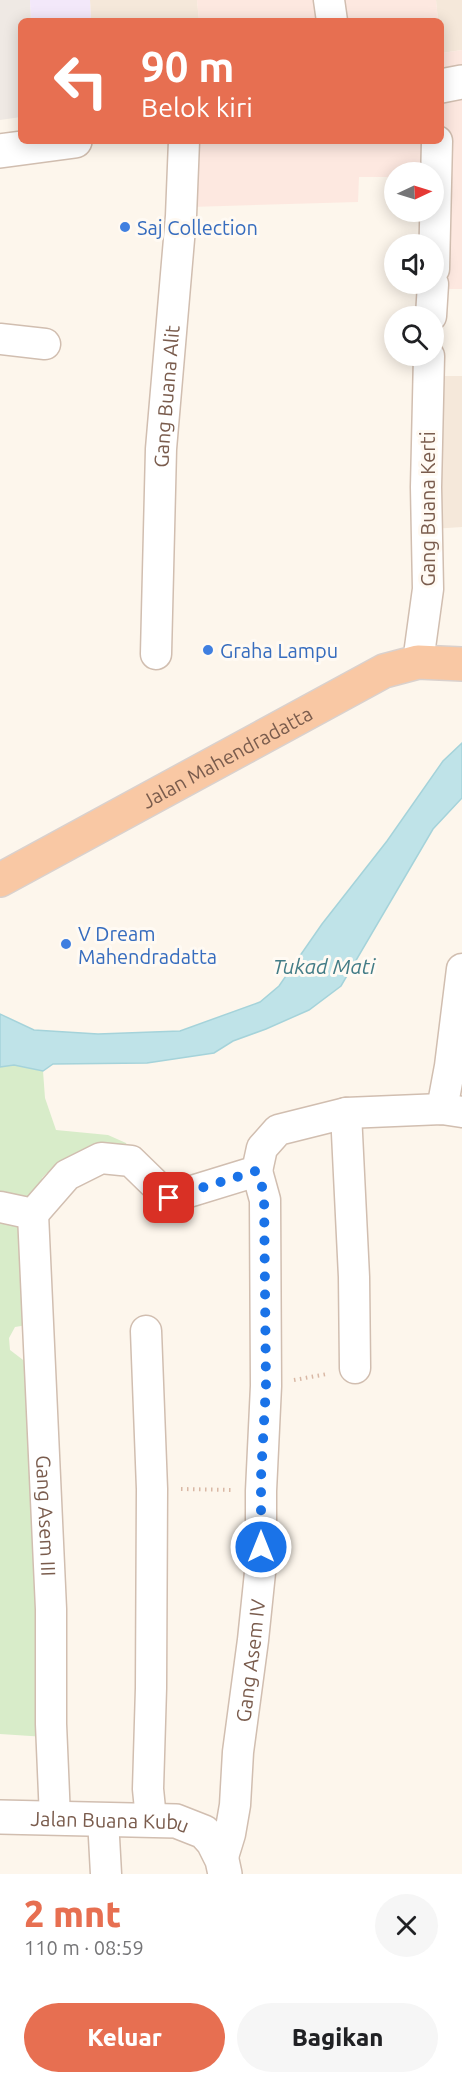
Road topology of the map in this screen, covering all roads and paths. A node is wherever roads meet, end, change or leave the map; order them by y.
1 (330, 0) edge
2 (332, 18) edge
3 (462, 82) edge
4 (444, 85) edge
5 (55, 144) edge
6 (184, 144) edge
7 (436, 144) edge
8 (0, 152) edge
9 (435, 234) edge
10 (0, 339) edge
11 (45, 344) dead end
12 (429, 366) edge
13 (156, 654) dead end
14 (418, 662) junction
15 (462, 664) edge
16 (0, 880) edge
17 (462, 969) edge
18 (452, 1111) edge
19 (346, 1113) junction
20 (256, 1171) junction
21 (0, 1207) edge
22 (33, 1214) junction
23 (146, 1331) dead end
24 (355, 1368) joint
25 (266, 1386) junction
26 (152, 1489) junction
27 (261, 1491) junction
28 (0, 1817) edge
29 (55, 1818) junction
30 (103, 1819) junction
31 (151, 1819) junction
32 (224, 1867) edge
33 (106, 1874) edge

1 - 2 street
3 - 4 street
5 - 8 street
6 - 13 street, Gang Buana Alit
7 - 9 street
10 - 11 street
12 - 14 street, Gang Buana Kerti
14 - 15 highway, Jalan Mahendradatta
14 - 16 highway, Jalan Mahendradatta
17 - 18 street
18 - 19 street
19 - 20 street
19 - 24 street
20 - 22 street
20 - 25 street, Gang Asem IV
21 - 22 street
22 - 29 street, Gang Asem III
23 - 26 street
24 - 25 path
25 - 27 street, Gang Asem IV
26 - 27 path
26 - 31 street
27 - 32 street, Gang Asem IV
28 - 29 street, Jalan Buana Kubu
29 - 30 street, Jalan Buana Kubu
30 - 31 street, Jalan Buana Kubu
30 - 33 street
31 - 32 street, Jalan Buana Kubu

